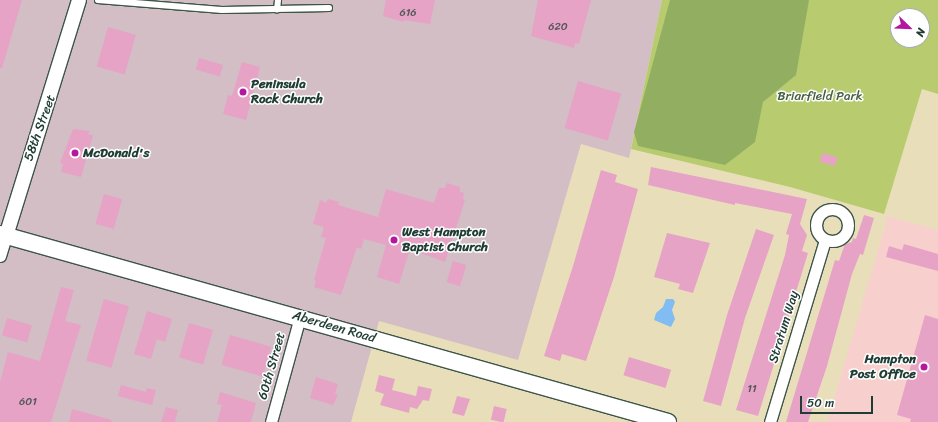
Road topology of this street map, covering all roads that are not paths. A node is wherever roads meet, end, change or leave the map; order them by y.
1 (79, 0) edge
2 (98, 0) edge
3 (278, 0) edge
4 (329, 8) dead end
5 (277, 10) junction
6 (3, 235) edge
7 (826, 240) dead end
8 (0, 256) edge
9 (300, 317) junction
10 (271, 422) edge
11 (668, 422) edge
12 (770, 422) edge

1 - 6 street, 58th Street
2 - 5 lane
3 - 5 lane
4 - 5 lane
6 - 8 street, 58th Street
6 - 9 main road, Aberdeen Road
7 - 12 street, Stratum Way
9 - 10 street, 60th Street
9 - 11 main road, Aberdeen Road

